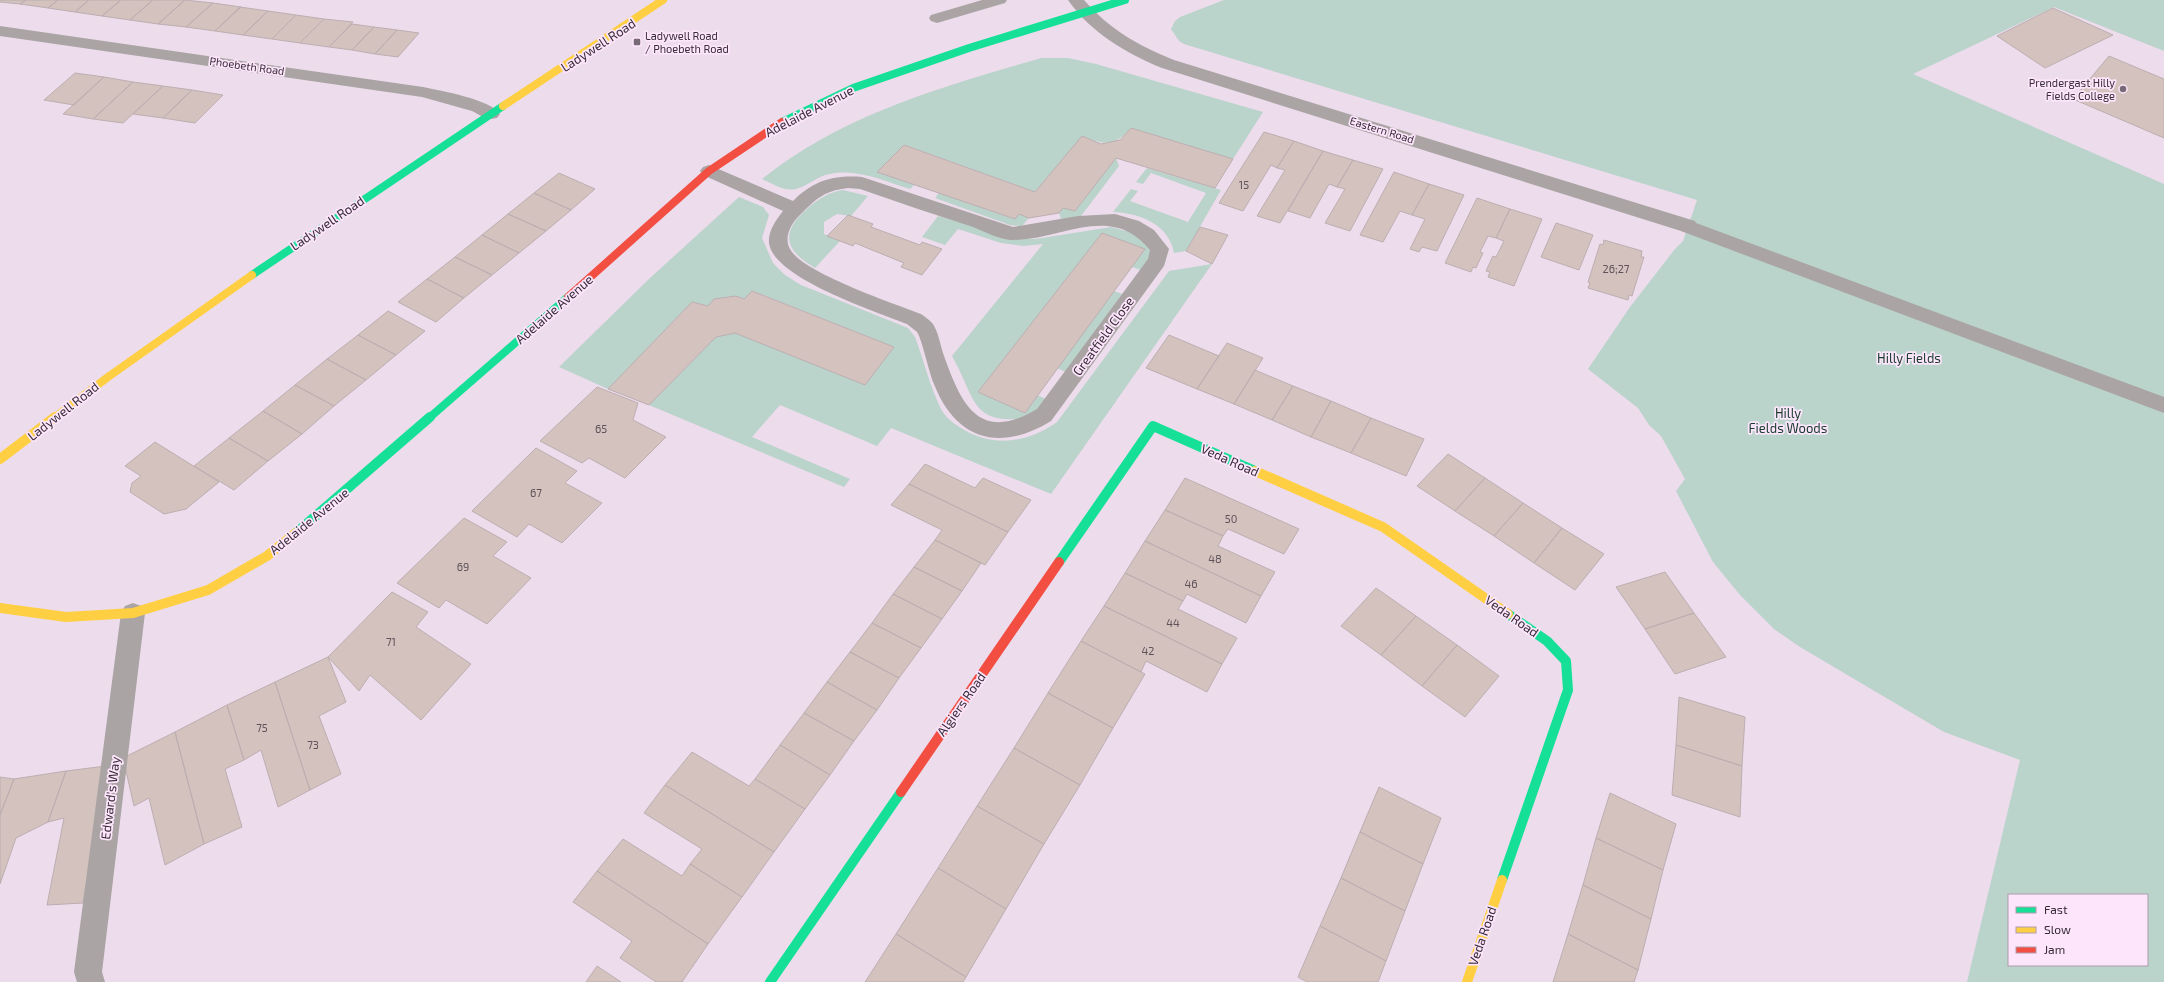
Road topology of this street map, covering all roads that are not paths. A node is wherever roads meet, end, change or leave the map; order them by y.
1 (663, 0) edge
2 (999, 0) edge
3 (1125, 0) edge
4 (1081, 6) edge
5 (937, 18) dead end
6 (0, 31) edge
7 (491, 114) junction
8 (709, 171) junction
9 (796, 209) junction
10 (2164, 405) edge
11 (1153, 426) joint
12 (0, 459) edge
13 (0, 608) edge
14 (133, 613) junction
15 (91, 982) edge
16 (770, 982) edge
17 (1466, 982) edge

1 - 7 street, Ladywell Road
2 - 5 street
3 - 4 street, Adelaide Avenue
4 - 8 street, Adelaide Avenue
4 - 10 street, Eastern Road
6 - 7 street, Phoebeth Road
7 - 12 street, Ladywell Road
8 - 9 street
8 - 14 street, Adelaide Avenue
9 - 9 street, Greatfield Close
11 - 16 street, Algiers Road
11 - 17 street, Veda Road
13 - 14 street, Adelaide Avenue
14 - 15 street, Edward's Way

